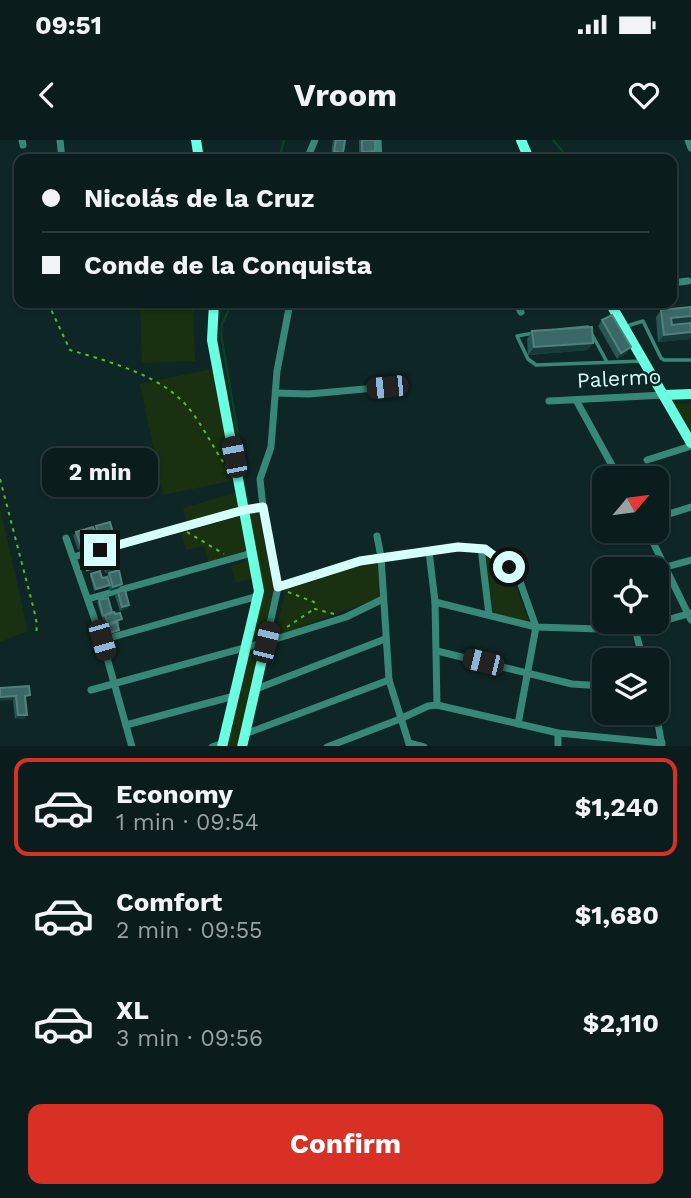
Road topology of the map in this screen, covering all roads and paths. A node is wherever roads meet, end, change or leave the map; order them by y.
1 (688, 140) edge
2 (691, 148) edge
3 (688, 281) dead end
4 (677, 282) edge
5 (50, 308) edge
6 (214, 308) edge
7 (289, 308) edge
8 (519, 308) edge
9 (613, 308) edge
10 (521, 312) dead end
11 (625, 327) junction
12 (558, 330) edge
13 (546, 331) edge
14 (691, 360) edge
15 (645, 361) junction
16 (607, 362) junction
17 (387, 387) dead end
18 (276, 393) junction
19 (691, 394) edge
20 (664, 395) junction
21 (576, 400) junction
22 (549, 401) dead end
23 (691, 445) edge
24 (647, 460) dead end
25 (612, 466) edge
26 (0, 479) edge
27 (239, 480) junction
28 (263, 507) junction
29 (691, 507) edge
30 (244, 510) junction
31 (669, 514) edge
32 (180, 528) junction
33 (377, 536) dead end
34 (66, 538) dead end
35 (481, 548) junction
36 (429, 551) junction
37 (252, 553) junction
38 (73, 557) junction
39 (381, 557) junction
40 (233, 559) junction
41 (691, 560) edge
42 (669, 566) edge
43 (669, 573) edge
44 (278, 587) junction
45 (258, 596) junction
46 (88, 599) junction
47 (383, 599) junction
48 (435, 602) junction
49 (315, 609) junction
50 (489, 615) junction
51 (690, 616) edge
52 (346, 617) junction
53 (669, 621) edge
54 (536, 627) junction
55 (592, 628) edge
56 (36, 634) dead end
57 (385, 639) junction
58 (102, 640) junction
59 (266, 642) junction
60 (247, 645) junction
61 (437, 651) junction
62 (529, 673) junction
63 (389, 680) junction
64 (114, 683) junction
65 (592, 685) edge
66 (256, 689) junction
67 (92, 690) dead end
68 (234, 696) junction
69 (437, 705) junction
70 (400, 719) junction
71 (518, 724) junction
72 (658, 725) edge
73 (126, 726) junction
74 (558, 733) junction
75 (245, 734) junction
76 (611, 742) edge
77 (223, 745) edge
78 (410, 745) edge
79 (662, 745) edge
80 (132, 746) edge
81 (242, 746) edge
82 (330, 746) edge
83 (558, 746) edge

1 - 2 street
3 - 4 street
5 - 27 path
6 - 27 street
7 - 18 street
8 - 10 street
9 - 11 street
11 - 14 lane
11 - 15 street
12 - 16 lane
13 - 16 lane
15 - 16 lane
15 - 20 street
17 - 18 street
18 - 28 street
19 - 20 street, Palermo
20 - 21 street, Palermo
20 - 23 street
21 - 22 street, Palermo
21 - 25 street
23 - 24 street
26 - 56 path
27 - 30 street
28 - 30 street
28 - 44 street
29 - 31 street
30 - 32 street
30 - 37 street
32 - 38 street
32 - 40 path
33 - 39 street
34 - 38 street
35 - 36 street
35 - 50 street
35 - 54 street
36 - 39 street
36 - 48 street
37 - 40 street
37 - 45 street
38 - 46 street
39 - 44 street
39 - 47 street
40 - 46 street
41 - 42 street
43 - 51 street
44 - 49 path
44 - 59 street
45 - 58 street
45 - 60 street
46 - 58 street
47 - 52 street
47 - 57 street
48 - 50 street
48 - 61 street
49 - 52 path
49 - 59 path
50 - 54 street
51 - 53 street
52 - 59 street
54 - 55 street
54 - 62 street
57 - 63 street
57 - 66 street
58 - 64 street
59 - 60 street
59 - 66 street
60 - 64 street
60 - 68 street
61 - 62 street
61 - 69 street
62 - 65 street
62 - 71 street
63 - 70 street
63 - 75 street
64 - 67 street
64 - 73 street
66 - 75 street
68 - 73 street
68 - 77 street
69 - 70 street
69 - 71 street
70 - 78 street
70 - 82 street
71 - 74 street
72 - 79 street
73 - 80 street
74 - 76 street
74 - 83 street
75 - 81 street
76 - 79 street

